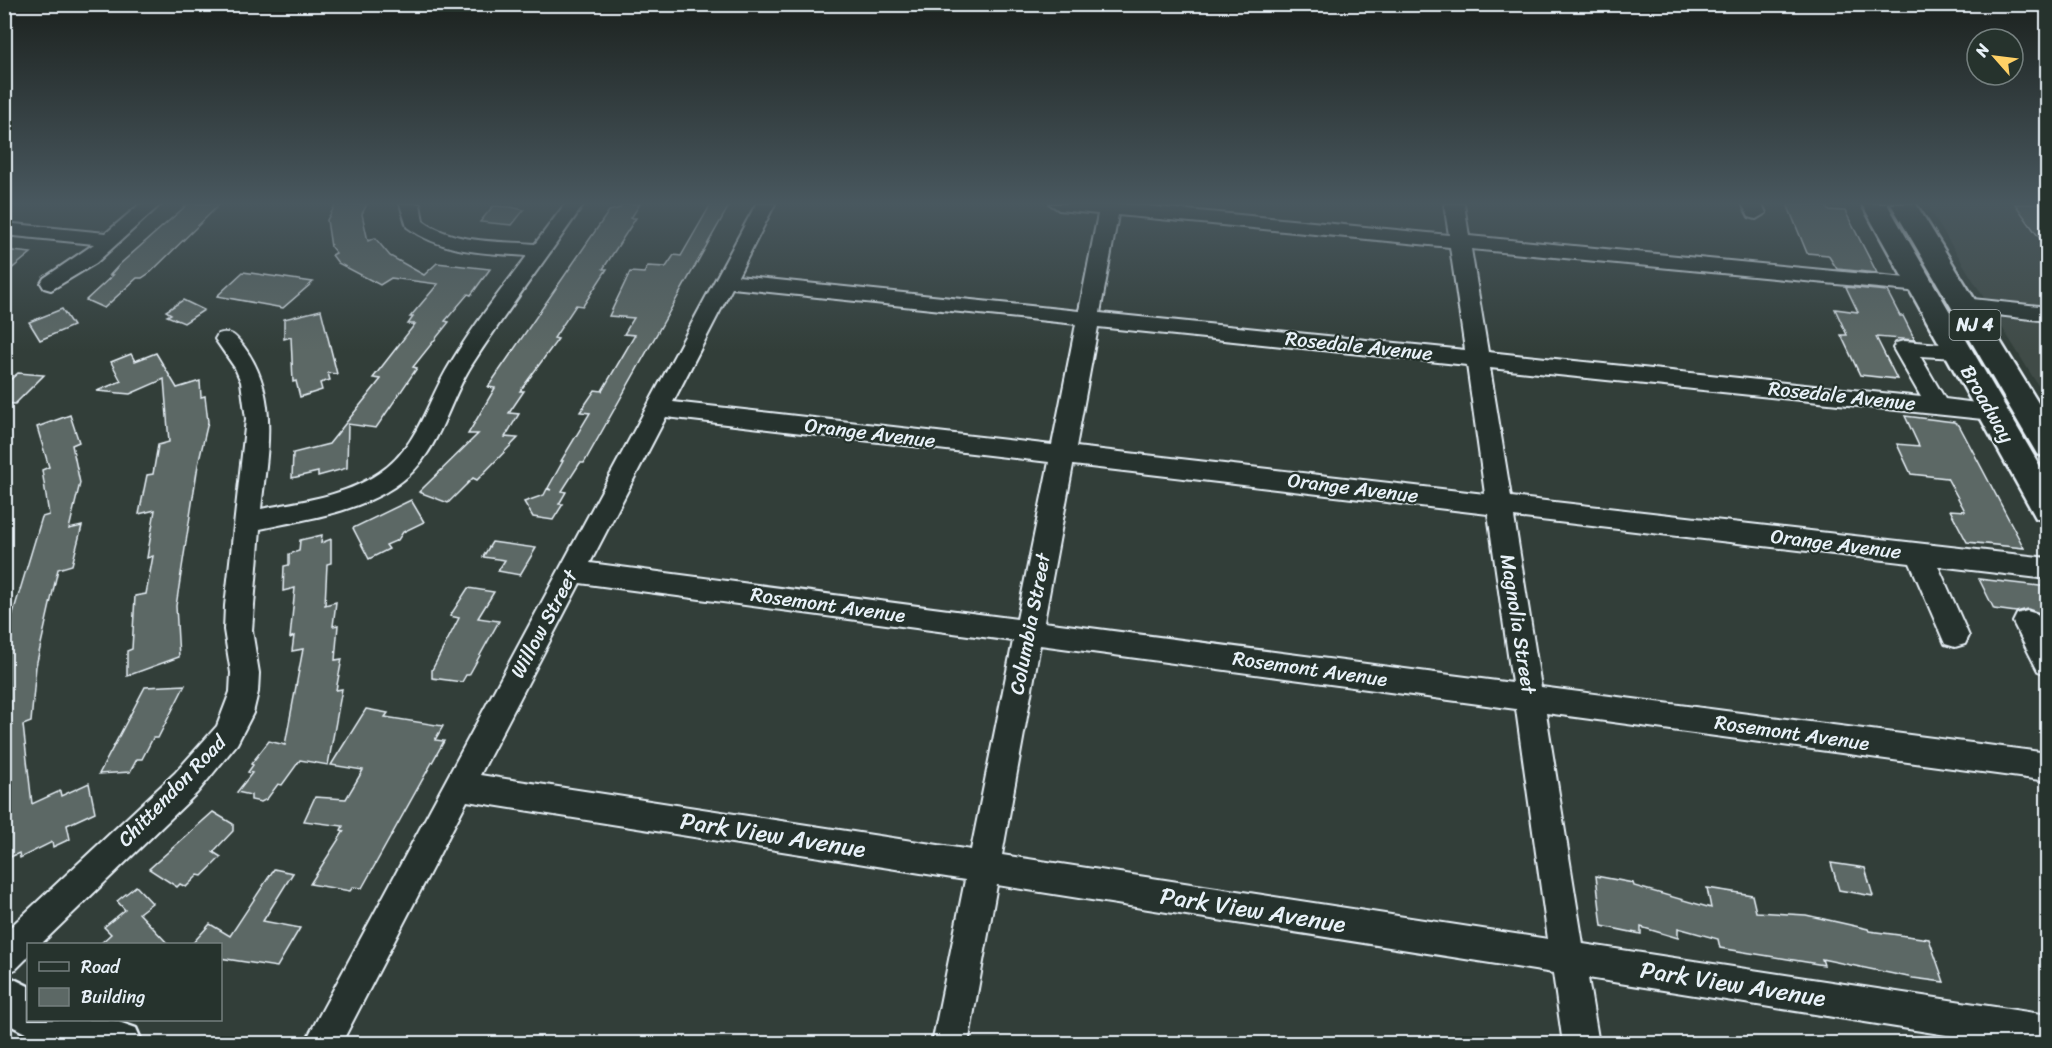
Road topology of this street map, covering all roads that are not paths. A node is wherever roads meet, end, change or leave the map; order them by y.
1 (95, 253) edge
2 (540, 253) edge
3 (741, 253) edge
4 (1101, 253) edge
5 (1462, 253) edge
6 (1577, 253) edge
7 (1902, 253) edge
8 (1932, 253) edge
9 (726, 281) junction
10 (51, 283) dead end
11 (1920, 285) junction
12 (1963, 305) junction
13 (2048, 314) edge
14 (1089, 319) junction
15 (226, 339) dead end
16 (1957, 351) junction
17 (1478, 359) junction
18 (1938, 406) junction
19 (658, 408) junction
20 (1992, 412) junction
21 (2048, 446) edge
22 (1063, 455) junction
23 (1500, 505) junction
24 (2048, 509) edge
25 (248, 522) junction
26 (1919, 554) junction
27 (2048, 569) edge
28 (572, 571) junction
29 (2027, 622) dead end
30 (1029, 632) junction
31 (1955, 636) dead end
32 (2048, 663) edge
33 (1529, 698) junction
34 (2048, 767) edge
35 (459, 786) junction
36 (984, 868) junction
37 (4, 957) edge
38 (1568, 959) junction
39 (4, 996) edge
40 (27, 1010) edge
41 (48, 1021) edge
42 (2048, 1033) edge
43 (120, 1044) edge
44 (322, 1044) edge
45 (950, 1044) edge
46 (1581, 1044) edge

1 - 10 street
2 - 25 street
3 - 9 street, Willow Street
4 - 14 street, Columbia Street
5 - 17 street, Magnolia Street
6 - 11 street
7 - 11 main road, Broadway / NJ 4
8 - 12 main road, Broadway / NJ 4
9 - 14 street, Rosedale Avenue
9 - 19 street, Willow Street
11 - 16 main road, Broadway / NJ 4
12 - 13 street
12 - 21 main road, Broadway / NJ 4
14 - 17 street, Rosedale Avenue
14 - 22 street, Columbia Street
15 - 25 street, Chittendon Road
16 - 18 street
16 - 20 main road, Broadway / NJ 4
17 - 18 street, Rosedale Avenue
17 - 23 street, Magnolia Street
18 - 20 street, Rosedale Avenue
19 - 22 street, Orange Avenue
19 - 28 street, Willow Street
20 - 24 main road, Broadway / NJ 4
22 - 23 street, Orange Avenue
22 - 30 street, Columbia Street
23 - 26 street, Orange Avenue
23 - 33 street, Magnolia Street
25 - 37 street, Chittendon Road
26 - 27 street, Orange Avenue
26 - 31 street
28 - 30 street, Rosemont Avenue
28 - 35 street, Willow Street
29 - 32 street
30 - 33 street, Rosemont Avenue
30 - 36 street, Columbia Street
33 - 34 street, Rosemont Avenue
33 - 38 street, Magnolia Street
35 - 36 street, Park View Avenue
35 - 44 street, Willow Street
36 - 38 street, Park View Avenue
36 - 45 street, Columbia Street
38 - 42 street, Park View Avenue
38 - 46 street, Magnolia Street
39 - 40 main road
41 - 43 main road

